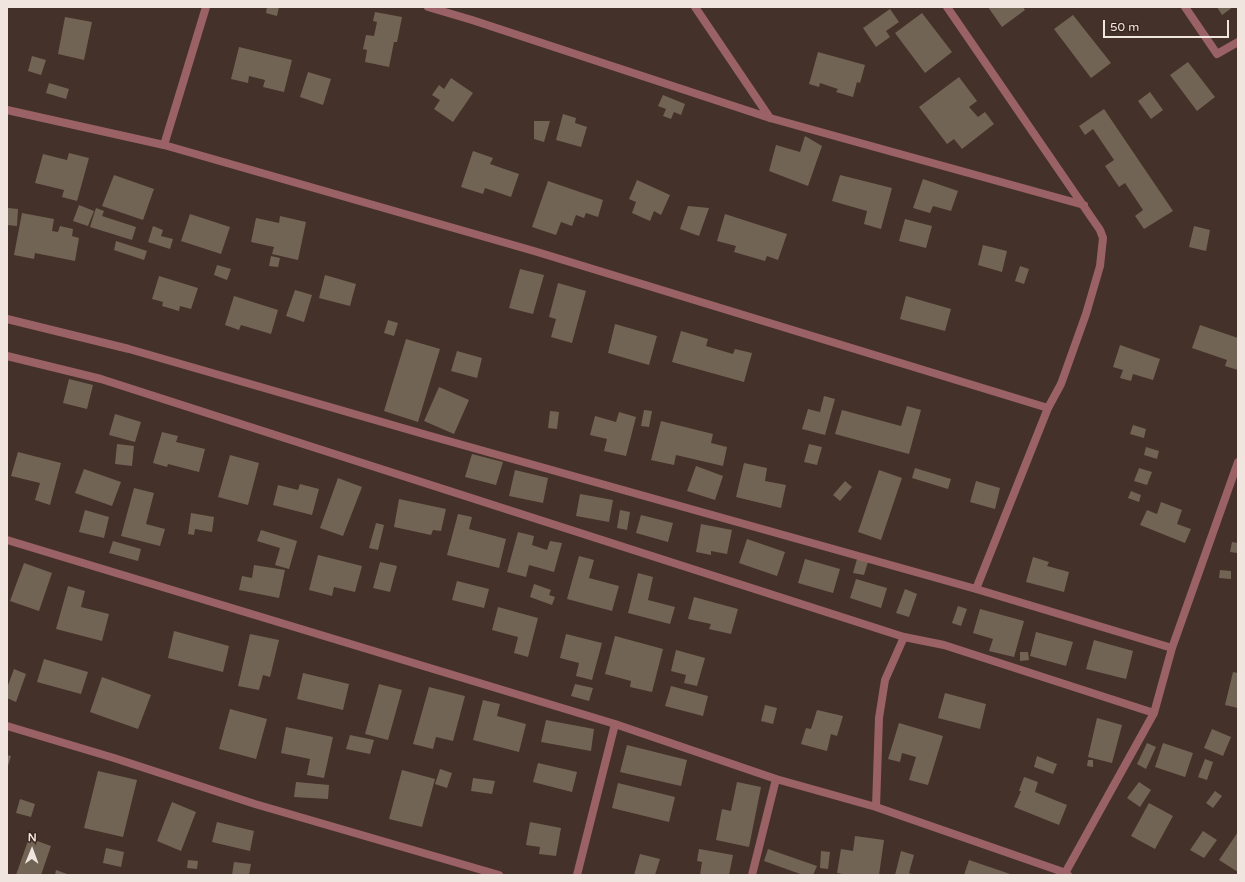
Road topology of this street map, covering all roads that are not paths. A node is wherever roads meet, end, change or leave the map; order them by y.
1 (206, 7) edge
2 (428, 7) edge
3 (695, 7) edge
4 (947, 7) edge
5 (1185, 7) edge
6 (1238, 42) edge
7 (7, 110) edge
8 (770, 118) junction
9 (164, 145) junction
10 (1084, 206) junction
11 (7, 319) edge
12 (7, 358) edge
13 (1048, 408) junction
14 (1238, 462) edge
15 (7, 540) edge
16 (976, 589) junction
17 (904, 637) junction
18 (1172, 648) junction
19 (1154, 713) junction
20 (615, 724) junction
21 (7, 726) edge
22 (776, 779) junction
23 (876, 807) junction
24 (1066, 874) edge
25 (500, 875) edge
26 (576, 875) edge
27 (752, 875) edge

1 - 9 street
2 - 8 street
3 - 8 street
4 - 10 street
5 - 6 street
7 - 9 street
8 - 10 street
9 - 13 street
10 - 13 street
11 - 16 street
12 - 17 street
13 - 16 street
14 - 18 street
15 - 20 street
16 - 18 street
17 - 19 street
17 - 23 street
18 - 19 street
19 - 24 street
20 - 22 street
20 - 26 street
21 - 25 street
22 - 23 street
22 - 27 street
23 - 24 street

